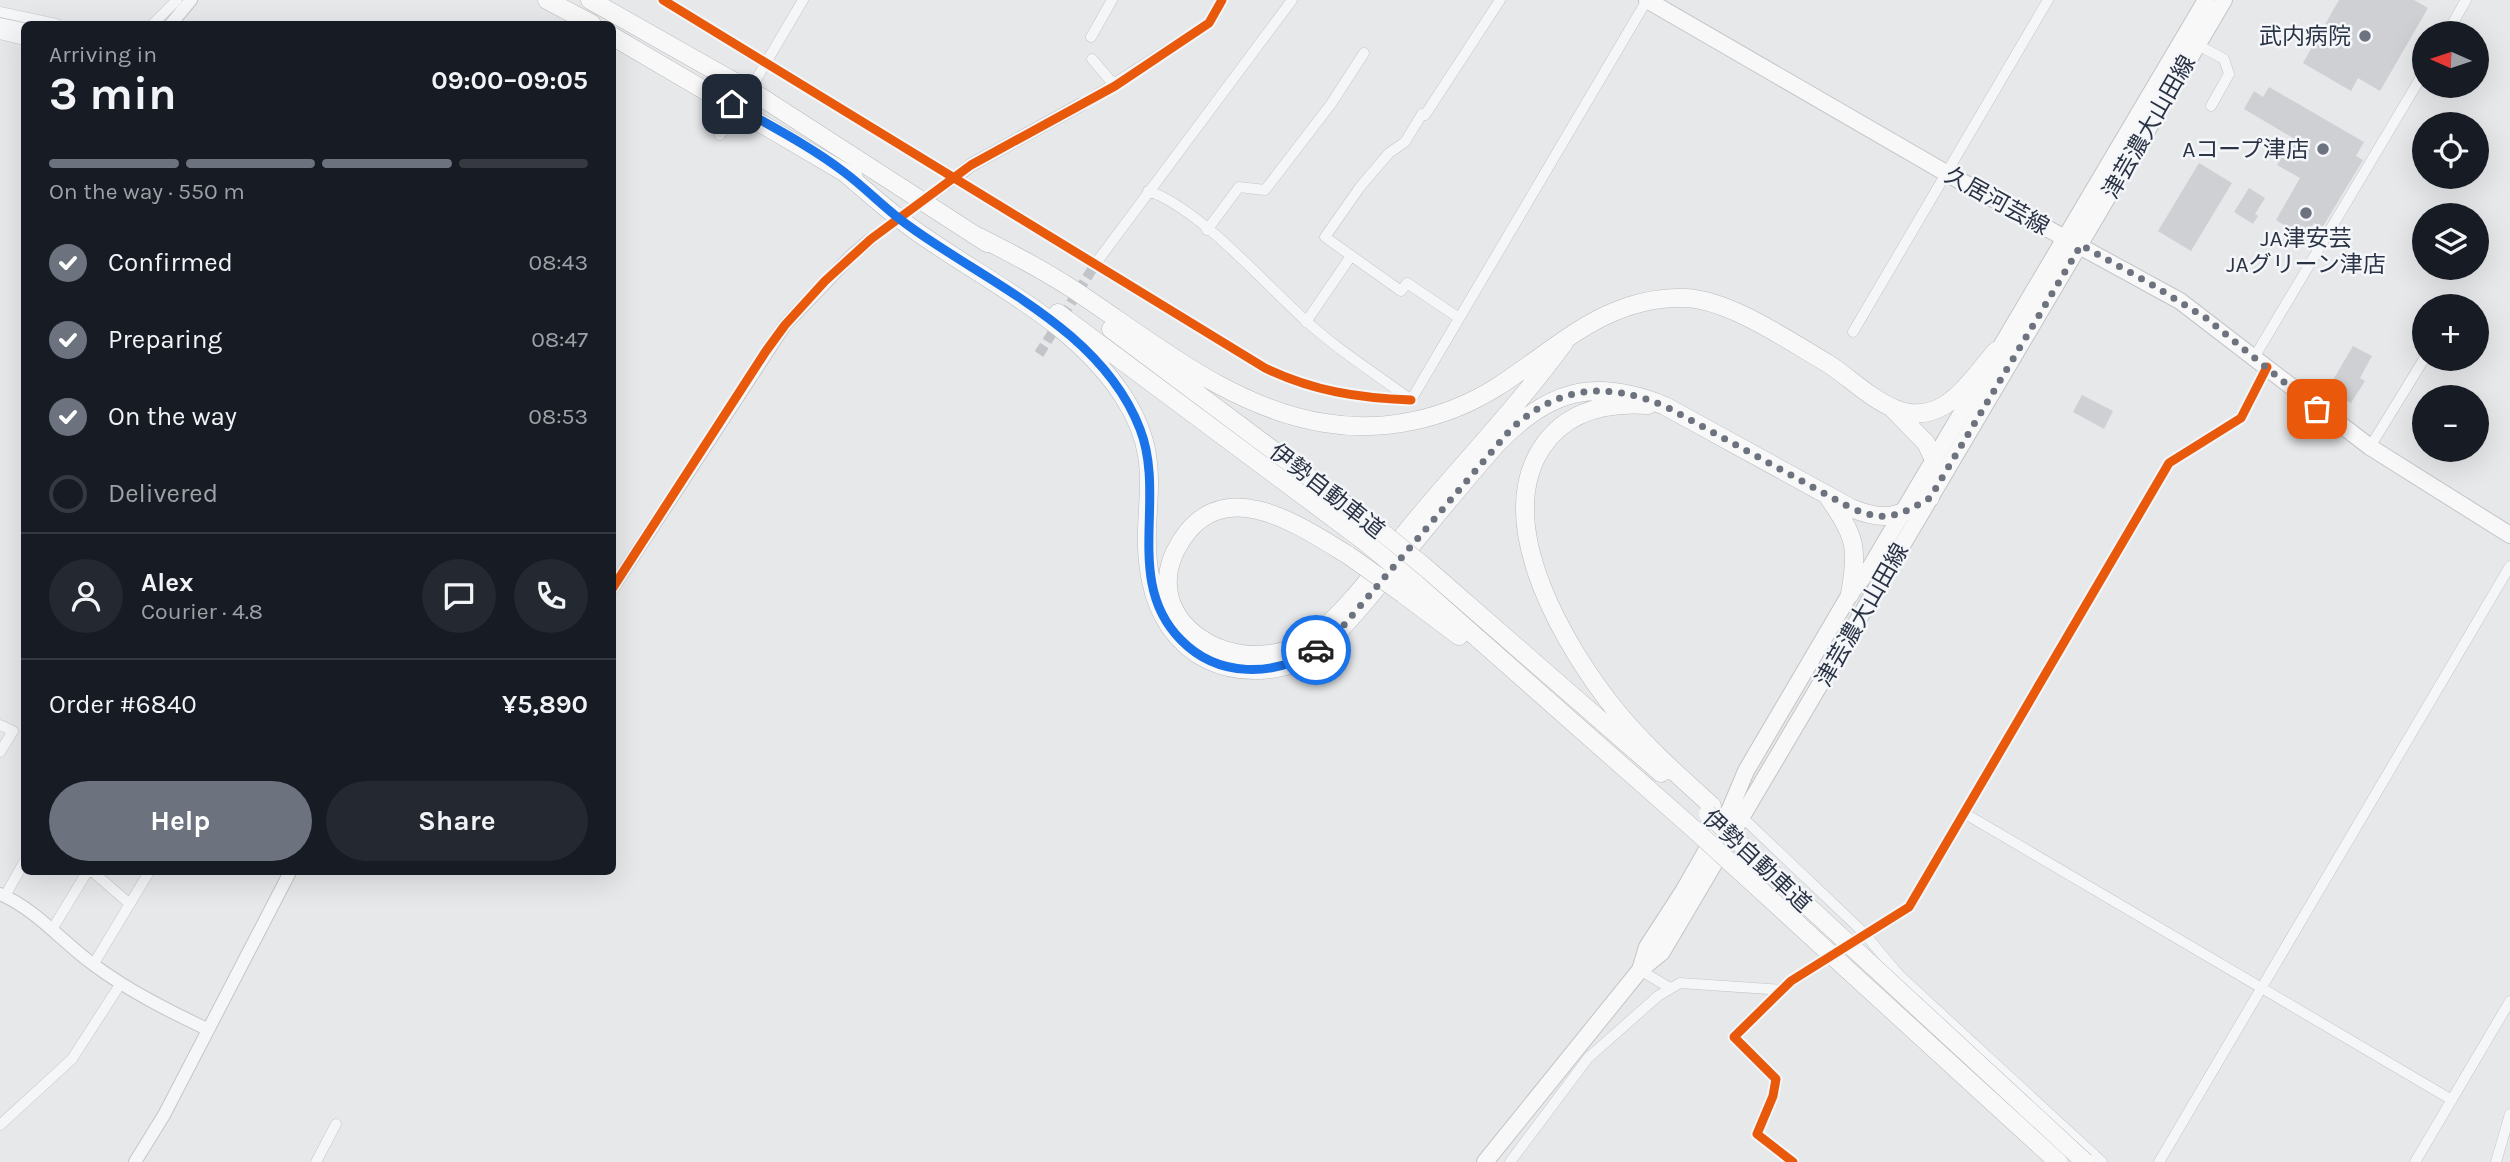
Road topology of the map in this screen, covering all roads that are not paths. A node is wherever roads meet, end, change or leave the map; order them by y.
1 (177, 0) edge
2 (191, 0) edge
3 (547, 0) edge
4 (590, 0) edge
5 (663, 0) edge
6 (803, 0) edge
7 (1112, 0) edge
8 (1222, 0) edge
9 (1292, 0) edge
10 (1500, 0) edge
11 (1647, 0) edge
12 (2048, 0) edge
13 (2206, 0) edge
14 (2224, 0) edge
15 (2466, 0) edge
16 (0, 12) edge
17 (42, 21) edge
18 (156, 21) edge
19 (174, 21) edge
20 (586, 21) edge
21 (2454, 21) edge
22 (0, 24) edge
23 (21, 28) edge
24 (0, 34) edge
25 (1091, 37) dead end
26 (616, 38) edge
27 (21, 39) edge
28 (2191, 41) junction
29 (1364, 53) dead end
30 (1092, 59) dead end
31 (768, 61) junction
32 (757, 78) dead end
33 (1115, 86) junction
34 (2412, 93) edge
35 (1082, 104) joint
36 (2211, 106) dead end
37 (730, 120) dead end
38 (720, 135) dead end
39 (844, 172) junction
40 (1946, 173) junction
41 (955, 178) junction
42 (1148, 191) junction
43 (1208, 230) junction
44 (979, 237) junction
45 (871, 239) tunnel mouth
46 (2073, 243) junction
47 (1352, 256) junction
48 (1096, 263) junction
49 (1459, 318) junction
50 (1306, 322) junction
51 (1853, 332) dead end
52 (1571, 333) junction
53 (1996, 351) junction
54 (2261, 362) junction
55 (2417, 371) edge
56 (1411, 400) junction
57 (1665, 406) junction
58 (1891, 407) junction
59 (2371, 447) junction
60 (1934, 460) junction
61 (1825, 494) junction
62 (1930, 498) junction
63 (1901, 514) junction
64 (2510, 534) edge
65 (2510, 566) edge
66 (1415, 582) junction
67 (616, 583) edge
68 (1850, 594) junction
69 (0, 725) edge
70 (0, 752) edge
71 (1709, 810) junction
72 (1964, 813) junction
73 (1743, 818) junction
74 (21, 866) edge
75 (85, 875) edge
76 (96, 875) edge
77 (147, 875) edge
78 (288, 875) edge
79 (2, 895) edge
80 (130, 904) junction
81 (53, 928) junction
82 (1864, 933) junction
83 (93, 965) junction
84 (1640, 970) junction
85 (121, 983) junction
86 (1670, 988) junction
87 (2262, 988) junction
88 (1782, 990) junction
89 (2510, 1001) edge
90 (207, 1029) junction
91 (2452, 1100) junction
92 (2510, 1114) edge
93 (336, 1124) dead end
94 (0, 1125) edge
95 (1507, 1134) junction
96 (1521, 1145) junction
97 (135, 1162) edge
98 (316, 1162) edge
99 (1485, 1162) edge
100 (1510, 1162) edge
101 (1793, 1162) edge
102 (2058, 1162) edge
103 (2085, 1162) edge
104 (2102, 1162) edge
105 (2159, 1162) edge
106 (2416, 1162) edge
107 (2496, 1162) edge

1 - 18 street
2 - 19 street
3 - 20 highway
4 - 44 highway, 伊勢自動車道
5 - 31 street
6 - 31 street
7 - 25 street
8 - 33 street
9 - 42 street
10 - 47 street
11 - 40 main road, 久居河芸線
11 - 49 street
12 - 40 street
13 - 28 main road, 津芸濃大山田線
14 - 28 main road, 津芸濃大山田線
15 - 21 street
16 - 17 street
22 - 23 street
24 - 27 street
26 - 39 highway, 伊勢自動車道
28 - 36 street
28 - 46 main road, 津芸濃大山田線
29 - 43 street
30 - 33 street
31 - 32 street
31 - 41 street
33 - 35 street
34 - 54 street
35 - 41 street
37 - 38 street
39 - 57 highway
39 - 66 highway, 伊勢自動車道, bridge
40 - 46 main road, 久居河芸線
40 - 51 street
41 - 48 street
42 - 43 street
42 - 48 street
43 - 50 street
44 - 52 highway
44 - 66 highway, 伊勢自動車道, bridge
45 - 67 street
46 - 53 main road, 津芸濃大山田線
46 - 54 main road, 久居河芸線
46 - 62 main road, 津芸濃大山田線
47 - 49 street
47 - 50 street
48 - 56 street
49 - 56 street
50 - 56 street
52 - 58 highway
52 - 66 highway, bridge
53 - 58 highway
53 - 60 main road, 津芸濃大山田線
54 - 59 main road, 久居河芸線
54 - 72 street
55 - 59 street
57 - 61 highway
57 - 71 highway
58 - 60 highway
59 - 64 main road, 久居河芸線
60 - 62 highway
60 - 63 main road, 津芸濃大山田線
61 - 63 highway
61 - 68 highway
62 - 63 highway
62 - 73 main road, 津芸濃大山田線
63 - 68 main road, 津芸濃大山田線
65 - 87 street
66 - 71 highway, 伊勢自動車道
66 - 102 highway, 伊勢自動車道, bridge
68 - 84 main road, 津芸濃大山田線
69 - 70 street
71 - 103 highway, 伊勢自動車道, bridge
72 - 82 street
72 - 87 street
73 - 82 street
73 - 84 main road, 津芸濃大山田線
74 - 79 street
75 - 81 street
76 - 80 street
77 - 80 street
78 - 90 street
79 - 81 street
80 - 83 street
81 - 83 street
82 - 88 street
82 - 104 street
83 - 85 street
84 - 86 street
84 - 95 main road, 津芸濃大山田線
85 - 90 street
85 - 94 street
86 - 88 street
86 - 96 street
87 - 91 street
87 - 105 street
88 - 101 street
89 - 91 street
90 - 97 street
91 - 106 street
92 - 107 street
93 - 98 street
95 - 96 street
95 - 99 main road, 津芸濃大山田線
96 - 100 street

